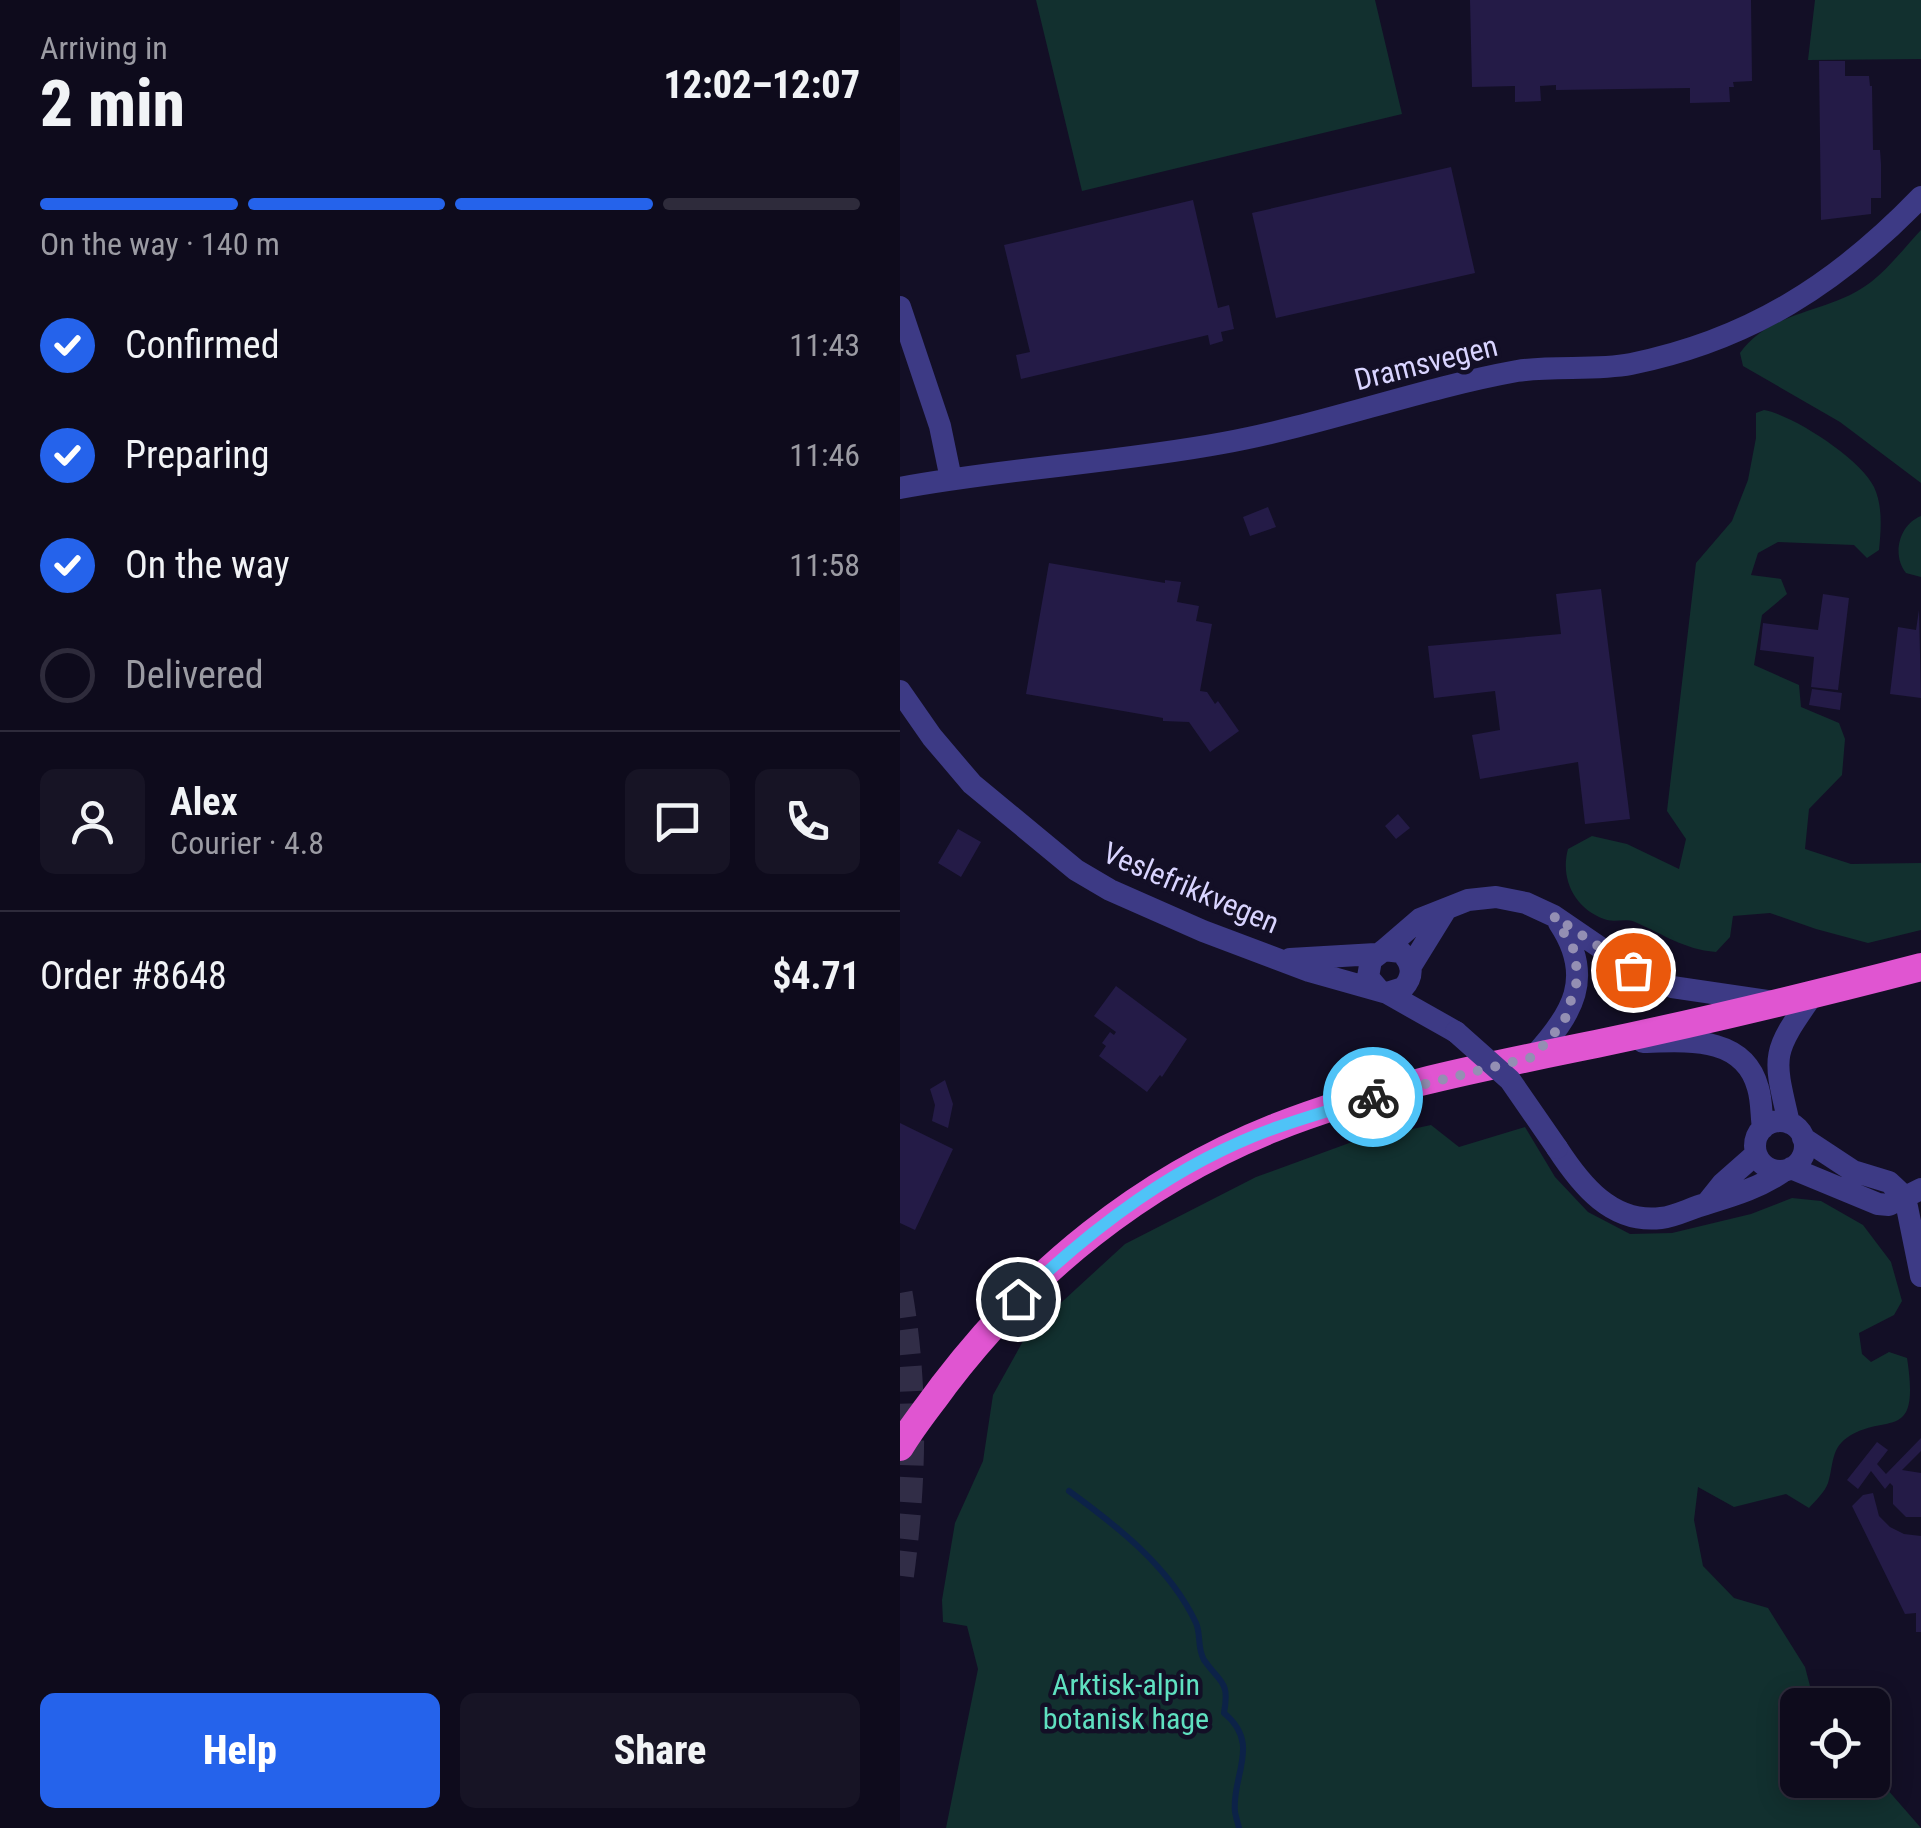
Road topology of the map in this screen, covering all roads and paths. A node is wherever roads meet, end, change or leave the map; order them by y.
1 (1921, 196) edge
2 (900, 307) edge
3 (951, 479) junction
4 (900, 488) edge
5 (902, 699) edge
6 (1445, 911) junction
7 (1554, 916) junction
8 (1380, 952) junction
9 (1284, 959) junction
10 (1921, 968) edge
11 (1411, 970) junction
12 (1383, 991) junction
13 (1812, 996) junction
14 (1779, 1004) junction
15 (1450, 1028) junction
16 (1599, 1043) junction
17 (1533, 1057) junction
18 (1763, 1128) junction
19 (1796, 1131) junction
20 (1756, 1154) junction
21 (1788, 1169) junction
22 (1913, 1193) edge
23 (1706, 1204) junction
24 (1921, 1276) edge
25 (900, 1447) edge

1 - 3 street, Dramsvegen
2 - 3 street
3 - 4 street, Dramsvegen
5 - 9 street, Veslefrikkvegen
6 - 7 street
6 - 8 street
6 - 11 street
7 - 14 street
7 - 17 street
8 - 9 street, Veslefrikkvegen
8 - 11 street
8 - 12 street
9 - 12 street, Veslefrikkvegen
10 - 13 highway
11 - 12 street
11 - 15 street, Veslefrikkvegen
12 - 15 street, Veslefrikkvegen
13 - 14 highway
13 - 19 street
14 - 16 highway
15 - 23 street, Veslefrikkvegen, bridge
16 - 17 highway
16 - 18 street
17 - 25 highway
18 - 19 street
18 - 20 street
19 - 21 street
19 - 22 street
20 - 21 street
20 - 23 street
21 - 22 street
21 - 23 street, Veslefrikkvegen
22 - 24 street

